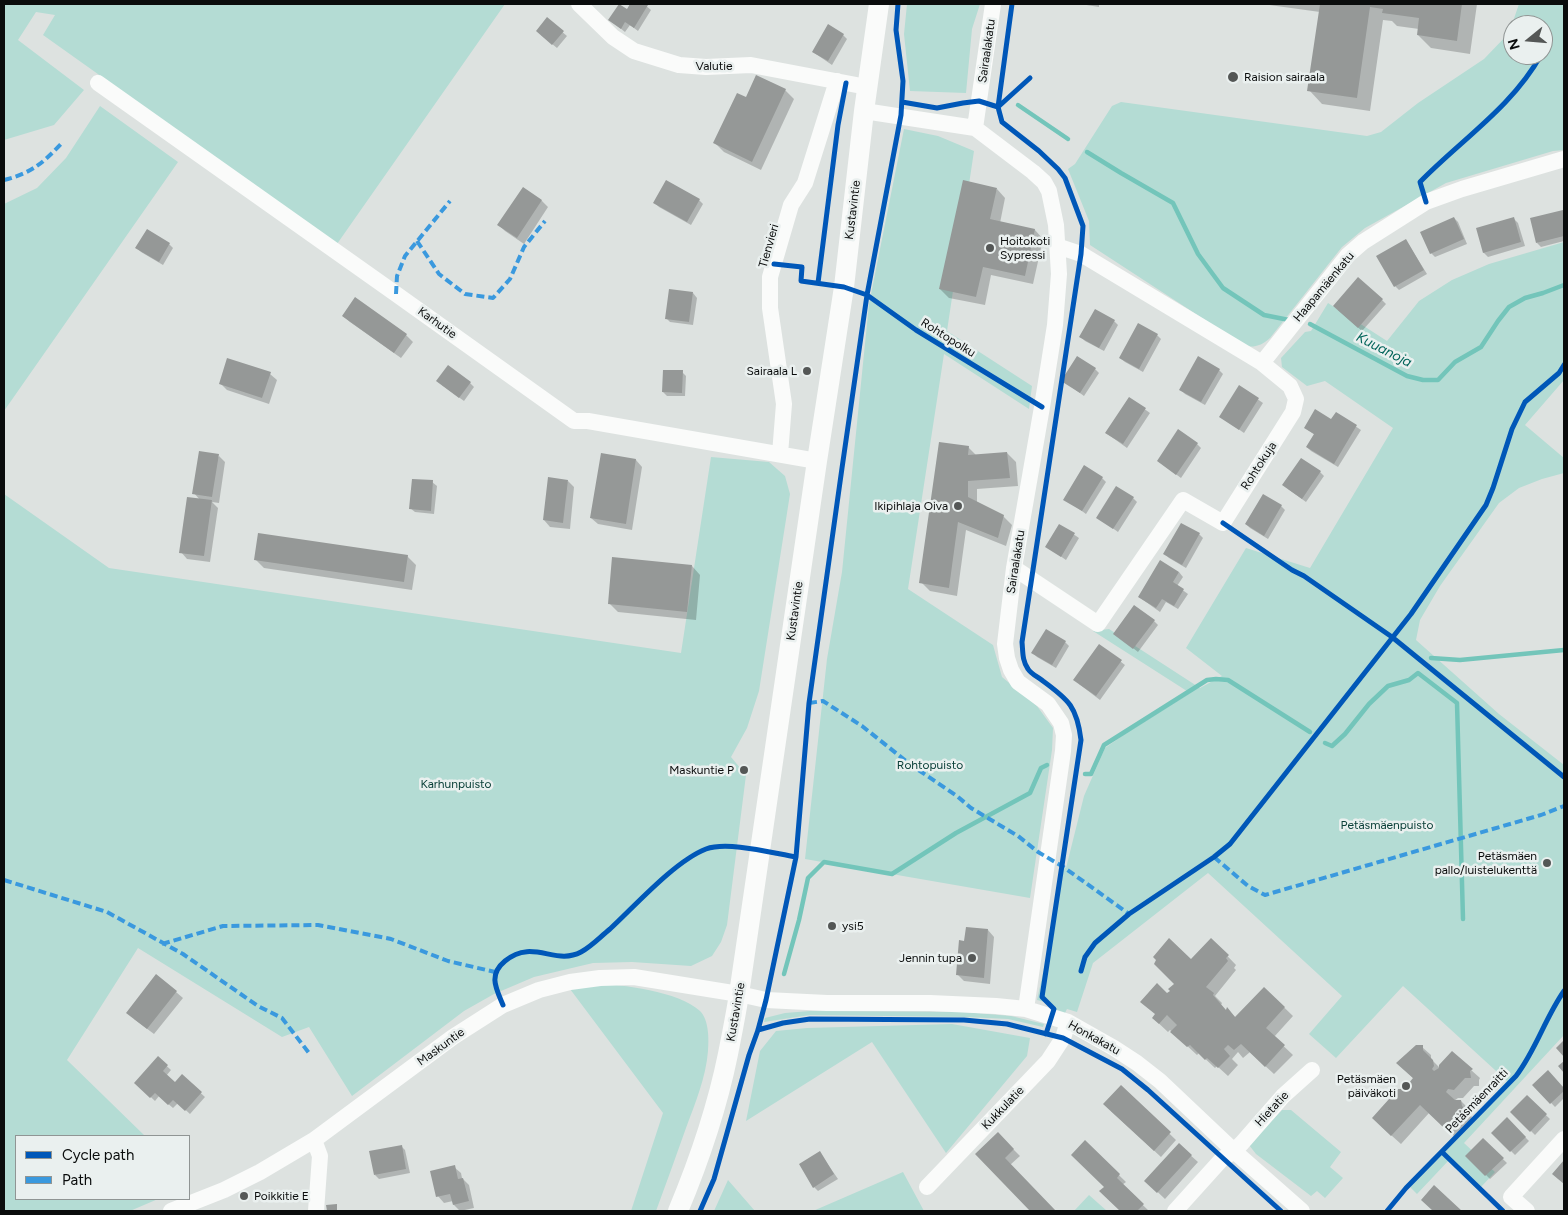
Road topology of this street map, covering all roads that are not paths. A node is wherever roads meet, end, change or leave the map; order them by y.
1 (579, 4) edge
2 (879, 4) edge
3 (993, 4) edge
4 (837, 81) junction
5 (98, 84) dead end
6 (867, 87) junction
7 (864, 111) junction
8 (976, 128) junction
9 (1564, 160) edge
10 (1057, 246) junction
11 (1262, 363) junction
12 (780, 454) junction
13 (817, 461) junction
14 (1014, 568) junction
15 (739, 994) junction
16 (1026, 1009) junction
17 (1068, 1022) junction
18 (1312, 1070) dead end
19 (1564, 1139) edge
20 (314, 1140) junction
21 (1234, 1150) junction
22 (928, 1187) dead end
23 (171, 1211) edge
24 (316, 1211) edge
25 (678, 1211) edge
26 (1174, 1211) edge
27 (1302, 1211) edge
28 (1527, 1211) edge

1 - 4 street, Valutie
2 - 6 main road, Kustavintie
3 - 8 street, Sairaalakatu
4 - 6 street, Valutie
4 - 12 street, Tienvieri
5 - 12 street, Karhutie
6 - 7 main road, Kustavintie
7 - 8 street, Sairaalakatu
7 - 13 main road, Kustavintie
8 - 10 street, Sairaalakatu
9 - 11 street, Haapamäenkatu
10 - 11 street, Rohtokuja
10 - 14 street, Sairaalakatu
11 - 14 street, Rohtokuja
12 - 13 street, Karhutie
13 - 15 main road, Kustavintie
14 - 16 street, Sairaalakatu
15 - 16 street, Honkakatu
15 - 20 street, Maskuntie
15 - 25 main road, Kustavintie
16 - 17 street, Honkakatu
17 - 21 street, Honkakatu
17 - 22 street, Kukkulatie
18 - 21 street, Hietatie
19 - 28 street
20 - 23 street, Maskuntie
20 - 24 street
21 - 26 street, Hietatie
21 - 27 street, Honkakatu

